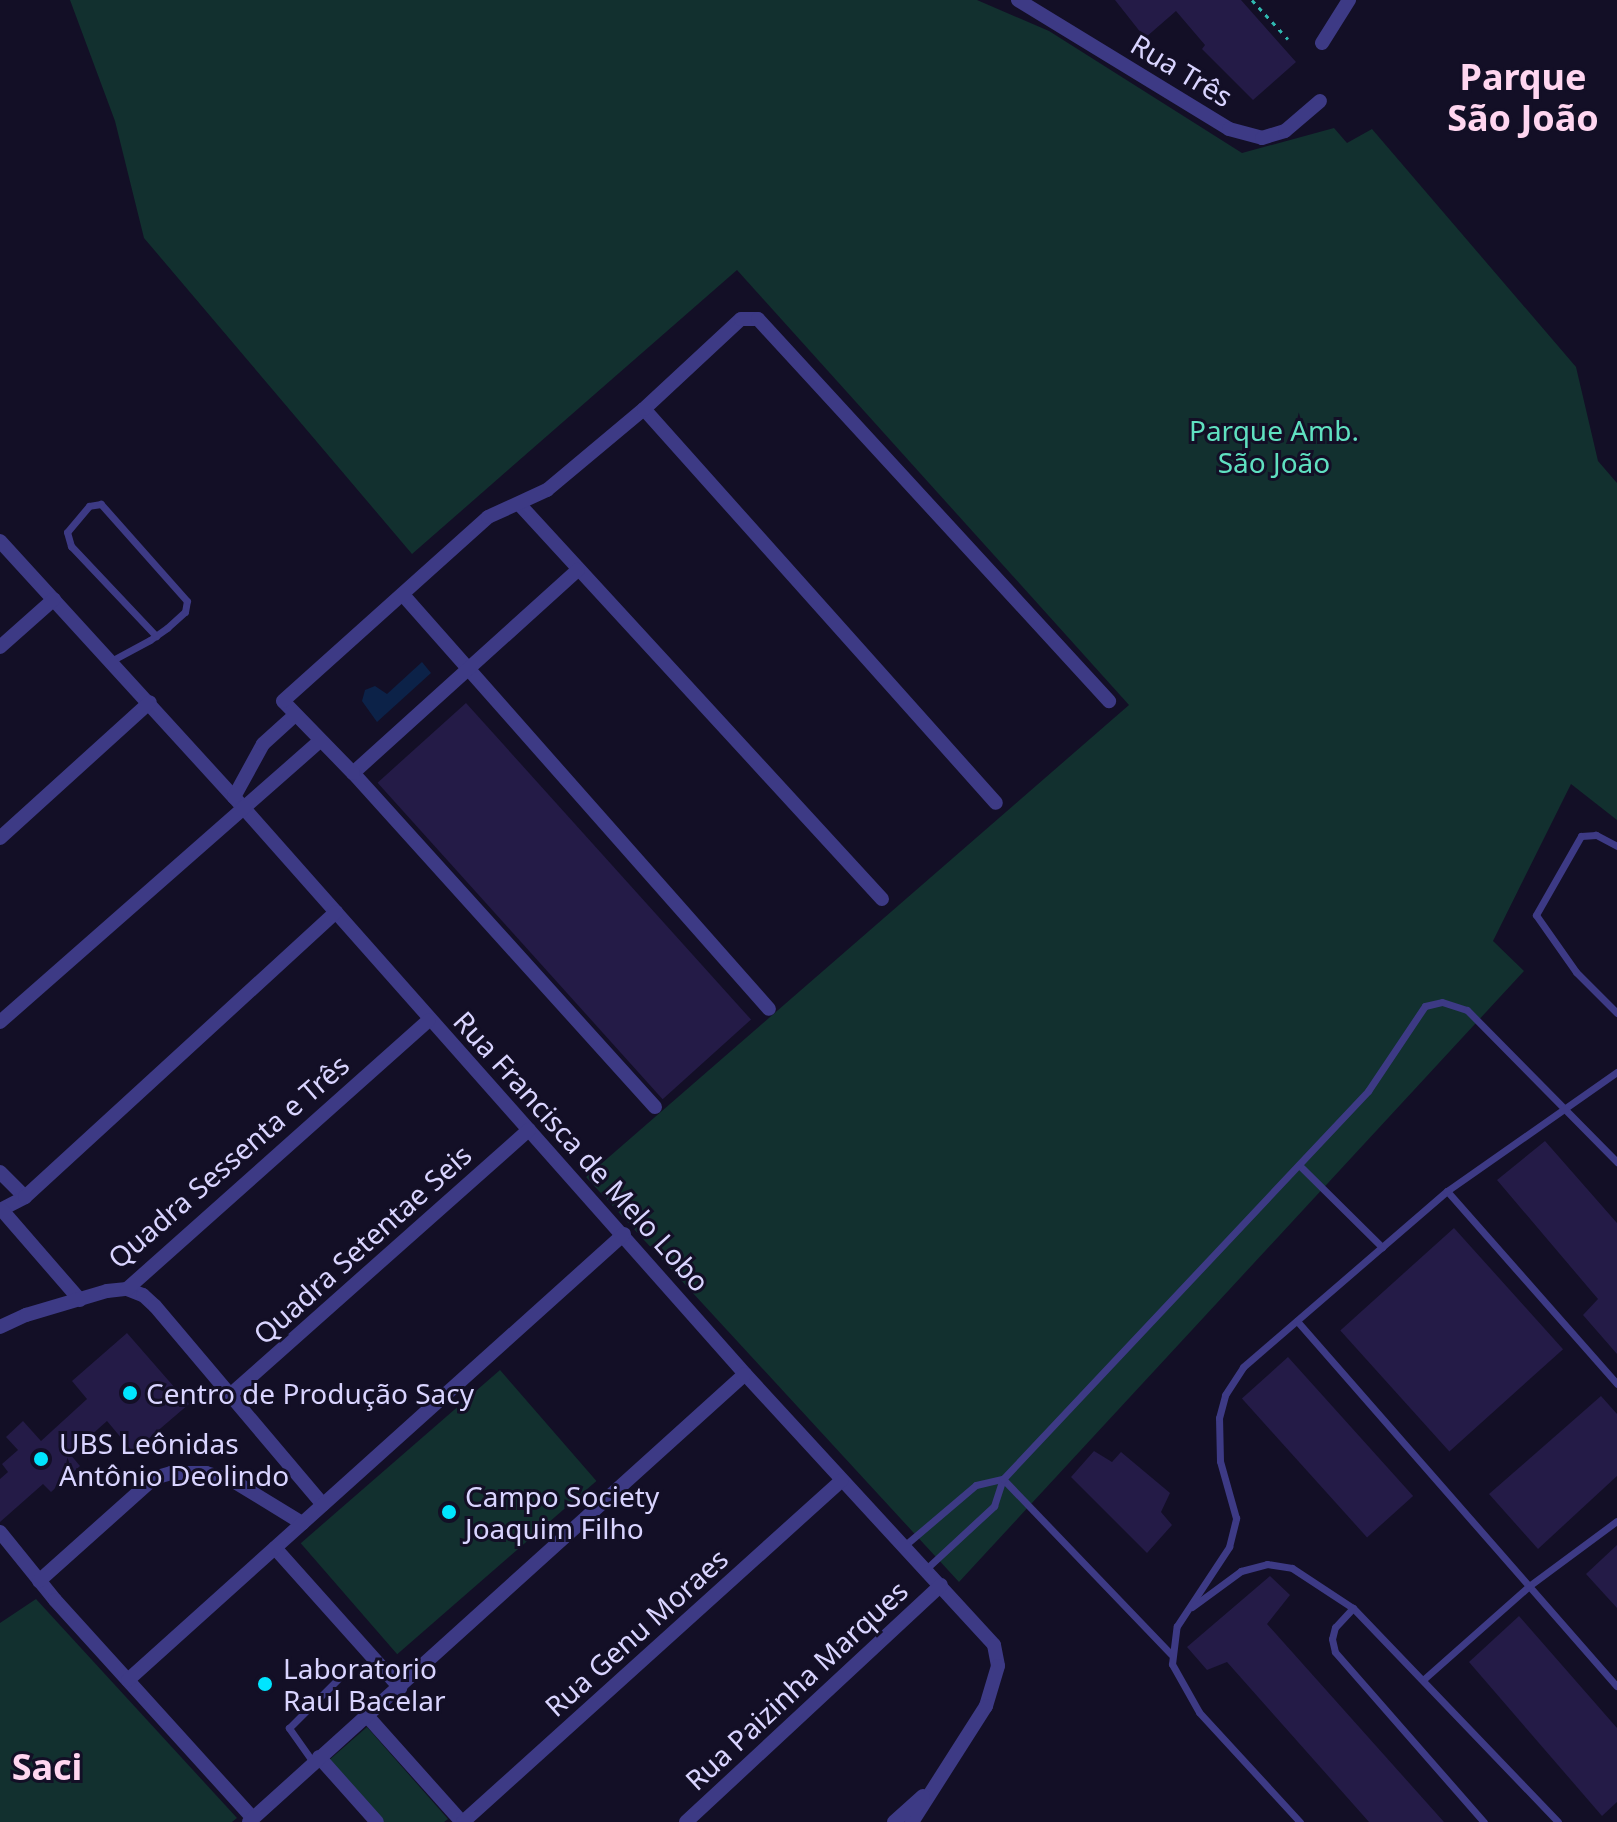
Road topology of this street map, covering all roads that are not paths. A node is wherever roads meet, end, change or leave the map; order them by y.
1 (1349, 0) edge
2 (1023, 1) edge
3 (1322, 43) dead end
4 (1320, 101) dead end
5 (644, 409) junction
6 (520, 505) junction
7 (0, 541) edge
8 (578, 570) junction
9 (404, 596) junction
10 (54, 599) junction
11 (156, 636) junction
12 (0, 647) edge
13 (111, 661) junction
14 (468, 668) junction
15 (1109, 701) dead end
16 (150, 702) junction
17 (295, 715) junction
18 (320, 741) junction
19 (353, 773) junction
20 (238, 801) junction
21 (996, 803) dead end
22 (0, 838) edge
23 (1617, 846) edge
24 (882, 899) dead end
25 (336, 912) junction
26 (769, 1009) dead end
27 (1617, 1013) edge
28 (429, 1020) junction
29 (0, 1022) edge
30 (1617, 1072) edge
31 (655, 1107) dead end
32 (1564, 1107) junction
33 (529, 1130) junction
34 (1617, 1162) edge
35 (1299, 1165) junction
36 (0, 1172) edge
37 (1447, 1191) junction
38 (25, 1197) junction
39 (1, 1210) edge
40 (624, 1234) junction
41 (1382, 1247) junction
42 (127, 1289) junction
43 (80, 1300) junction
44 (1297, 1321) junction
45 (0, 1327) edge
46 (745, 1374) junction
47 (1617, 1384) edge
48 (229, 1396) junction
49 (1003, 1479) junction
50 (842, 1480) junction
51 (323, 1505) junction
52 (1617, 1521) edge
53 (302, 1523) junction
54 (0, 1532) edge
55 (904, 1546) junction
56 (275, 1548) junction
57 (926, 1569) junction
58 (39, 1581) junction
59 (941, 1585) junction
60 (1529, 1586) junction
61 (1353, 1608) junction
62 (1187, 1611) junction
63 (1171, 1654) junction
64 (338, 1679) dead end
65 (1424, 1679) junction
66 (128, 1680) junction
67 (1617, 1686) edge
68 (400, 1688) junction
69 (368, 1717) junction
70 (316, 1760) junction
71 (938, 1782) junction
72 (251, 1820) edge
73 (377, 1822) edge
74 (462, 1822) edge
75 (686, 1822) edge
76 (894, 1822) edge
77 (912, 1822) edge
78 (1300, 1822) edge
79 (1484, 1822) edge
80 (1558, 1822) edge

1 - 3 street
2 - 4 street, Rua Três
5 - 6 street
5 - 15 street
5 - 21 street
6 - 8 street
6 - 9 street
7 - 10 street, Rua Francisca de Melo Lobo
8 - 14 street
8 - 24 street
9 - 14 street
9 - 17 street
10 - 12 street
10 - 13 street, Rua Francisca de Melo Lobo
11 - 11 lane
11 - 13 lane
13 - 16 street, Rua Francisca de Melo Lobo
14 - 19 street
14 - 26 street
16 - 20 street, Rua Francisca de Melo Lobo
16 - 22 street
17 - 18 street
17 - 20 street
18 - 19 street
18 - 20 street
19 - 31 street
20 - 25 street, Rua Francisca de Melo Lobo
20 - 29 street
23 - 27 lane
25 - 28 street, Rua Francisca de Melo Lobo
25 - 38 street
28 - 33 street, Rua Francisca de Melo Lobo
28 - 42 street, Quadra Sessenta e Três
30 - 32 lane
32 - 34 lane
32 - 35 lane
32 - 37 lane
33 - 40 street, Rua Francisca de Melo Lobo
33 - 48 street, Quadra Setentae Seis
35 - 41 lane
35 - 49 lane
36 - 38 street
37 - 41 lane
37 - 47 lane
38 - 39 street
39 - 43 street
40 - 46 street, Rua Francisca de Melo Lobo
40 - 51 street
41 - 44 lane
42 - 43 street, Quadra Sessenta e Três
42 - 48 street
43 - 45 street, Quadra Sessenta e Três
44 - 60 lane
44 - 62 lane
46 - 50 street, Rua Francisca de Melo Lobo
46 - 68 street
48 - 51 street
49 - 55 lane
49 - 57 lane
49 - 63 lane
50 - 55 street, Rua Francisca de Melo Lobo
50 - 74 street, Rua Genu Moraes
51 - 53 street
52 - 60 lane
53 - 56 street
53 - 58 street
54 - 58 street
55 - 57 street, Rua Francisca de Melo Lobo
56 - 66 street
56 - 68 street
57 - 59 street, Rua Francisca de Melo Lobo
58 - 66 street
59 - 71 street, Rua Francisca de Melo Lobo
59 - 75 street, Rua Paizinha Marques
60 - 65 lane
60 - 67 lane
61 - 62 lane
61 - 65 lane
61 - 79 lane
62 - 63 lane
63 - 78 lane
64 - 70 lane
65 - 80 lane
66 - 72 street
68 - 69 street
69 - 70 street
69 - 74 street
70 - 72 street
70 - 73 street
71 - 76 street
71 - 77 street, Rua Francisca de Melo Lobo

